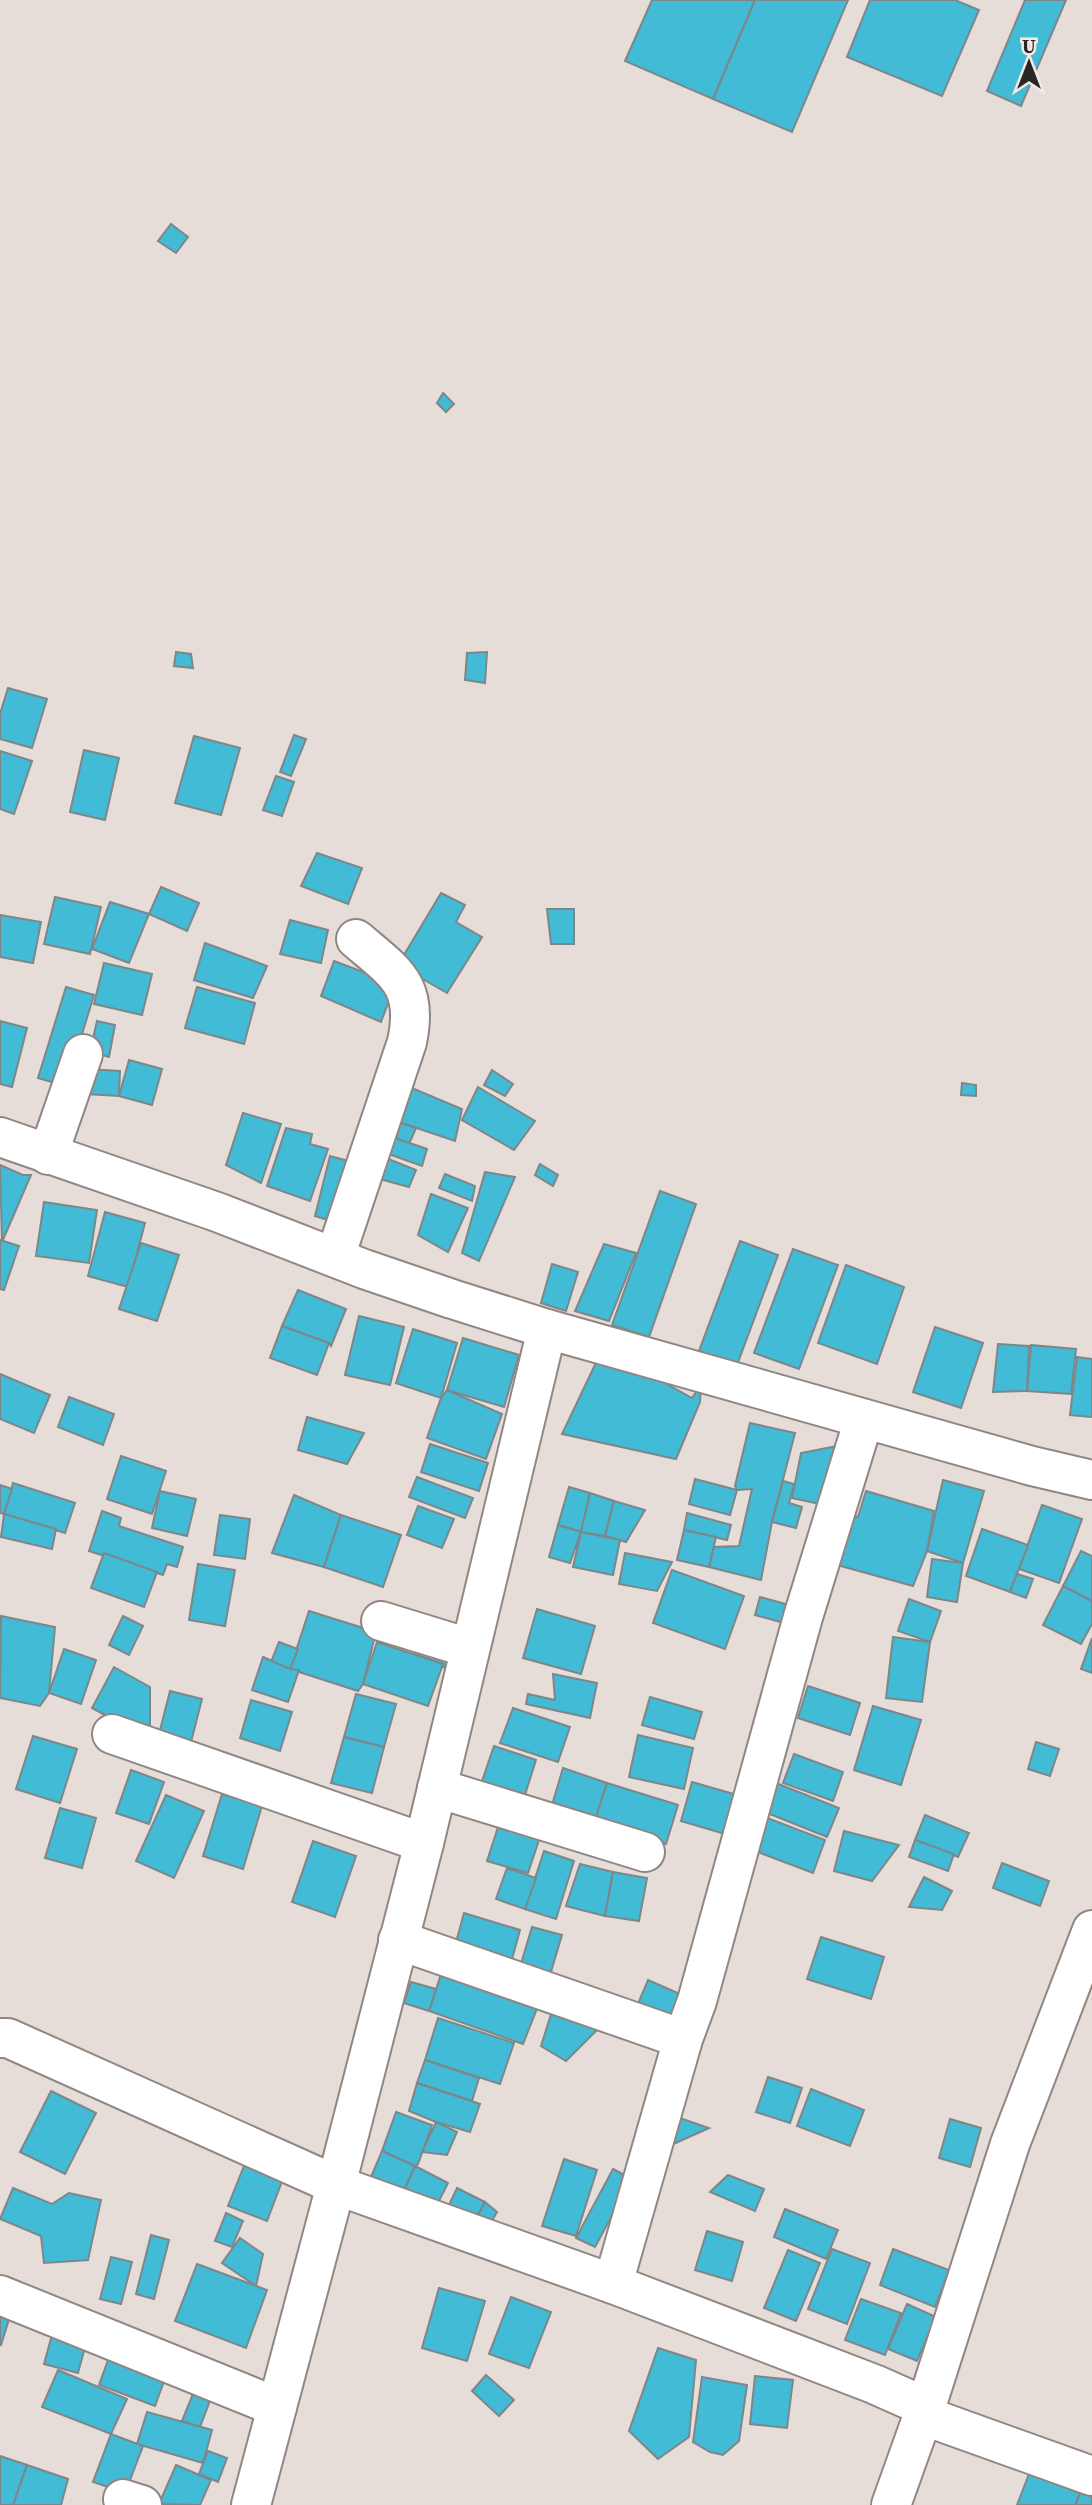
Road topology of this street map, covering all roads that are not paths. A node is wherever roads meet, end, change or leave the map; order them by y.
1 (356, 939) dead end
2 (83, 1054) dead end
3 (0, 1137) edge
4 (48, 1155) junction
5 (335, 1256) junction
6 (547, 1329) junction
7 (864, 1419) junction
8 (1092, 1480) edge
9 (381, 1621) dead end
10 (469, 1647) junction
11 (112, 1734) dead end
12 (437, 1788) junction
13 (424, 1843) junction
14 (645, 1852) dead end
15 (1092, 1930) edge
16 (398, 1940) junction
17 (0, 2038) edge
18 (683, 2039) junction
19 (336, 2185) junction
20 (613, 2284) junction
21 (0, 2295) edge
22 (277, 2407) junction
23 (924, 2411) junction
24 (1092, 2476) edge
25 (251, 2505) edge
26 (891, 2505) edge

1 - 5 street
2 - 4 street
3 - 4 street
4 - 5 street
5 - 6 street
6 - 7 street
6 - 10 street
7 - 8 street
7 - 18 street
9 - 10 street
10 - 12 street
11 - 13 street
12 - 13 street
12 - 14 street
13 - 16 street
15 - 23 street
16 - 18 street
16 - 19 street
17 - 19 street
18 - 20 street
19 - 20 street
19 - 22 street
20 - 23 street
21 - 22 street
22 - 25 street
23 - 24 street
23 - 26 street

